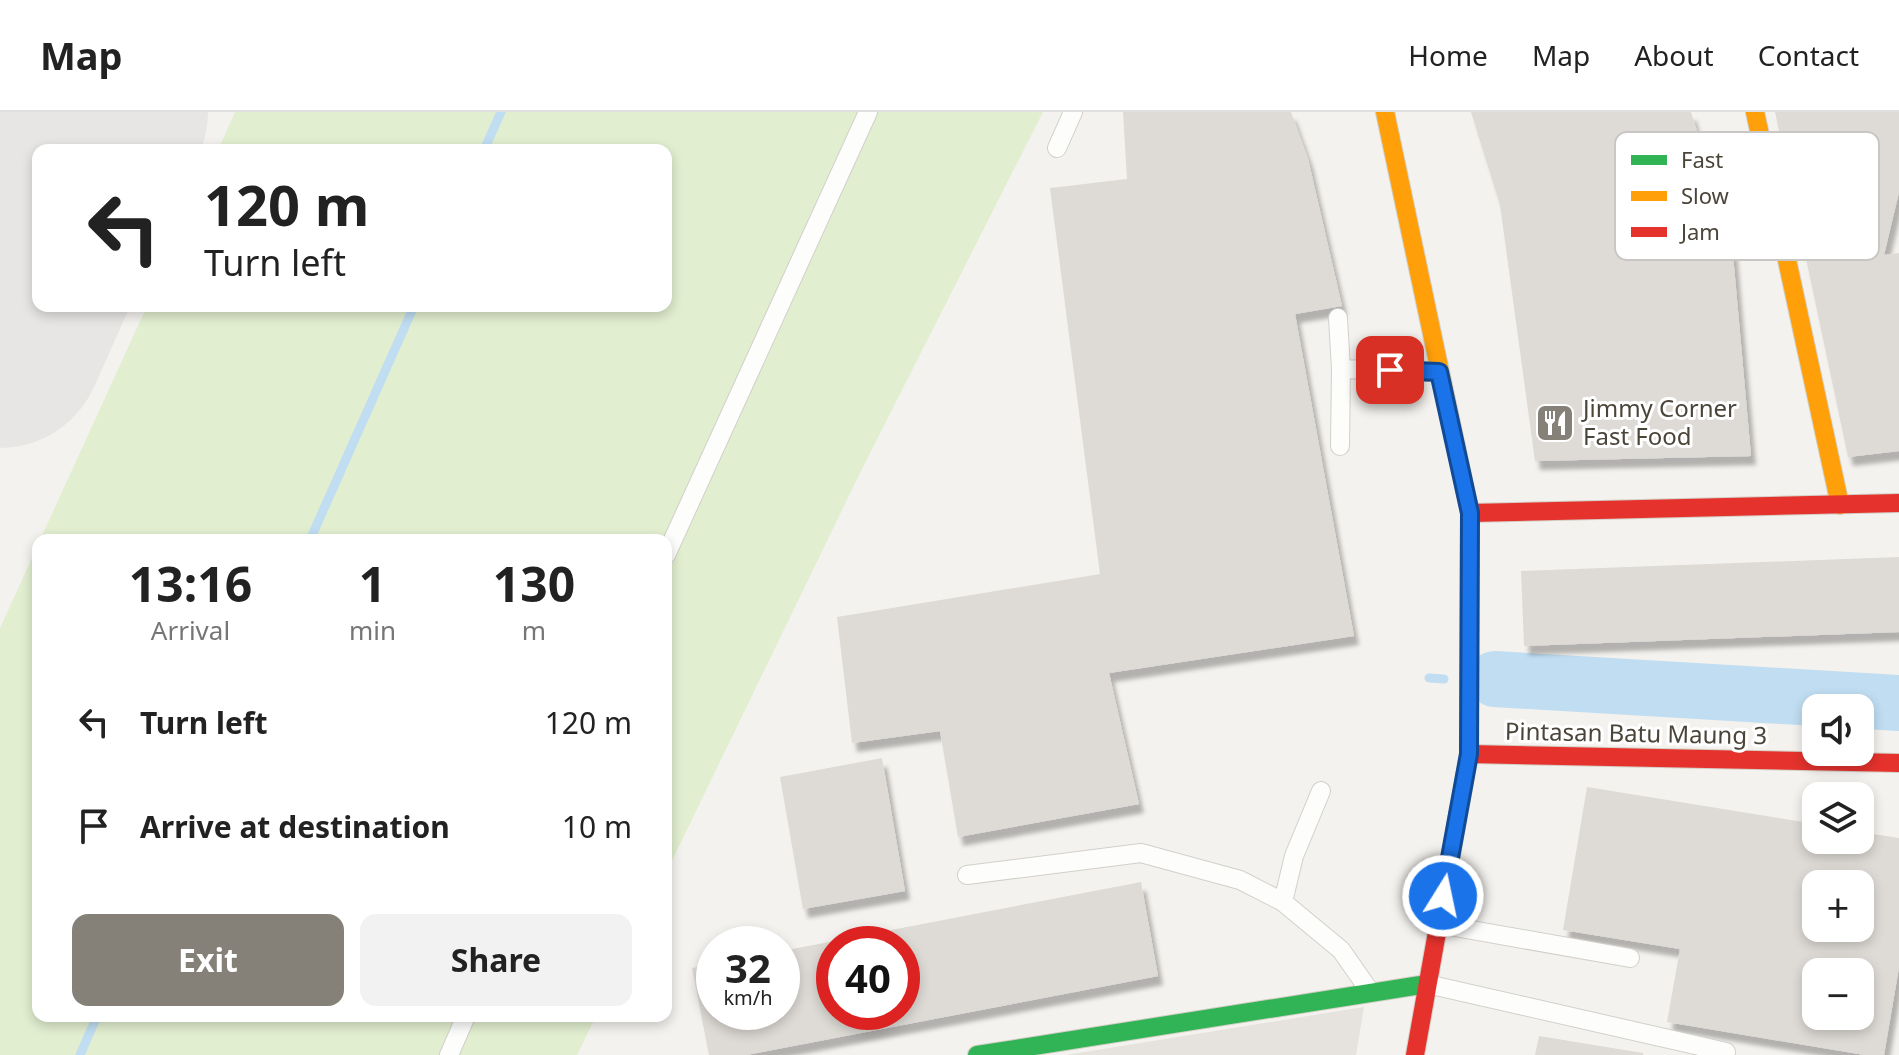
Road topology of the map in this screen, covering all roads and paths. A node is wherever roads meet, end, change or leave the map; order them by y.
1 (868, 112) edge
2 (1073, 112) edge
3 (1385, 112) edge
4 (1755, 112) edge
5 (1759, 132) edge
6 (1057, 148) dead end
7 (1787, 260) edge
8 (1338, 318) dead end
9 (1341, 369) junction
10 (1439, 372) junction
11 (1340, 446) dead end
12 (1899, 503) edge
13 (1840, 505) junction
14 (1470, 513) junction
15 (672, 542) edge
16 (1469, 754) junction
17 (1899, 763) edge
18 (1321, 791) dead end
19 (967, 875) dead end
20 (1283, 902) junction
21 (1438, 924) junction
22 (1630, 958) dead end
23 (1427, 984) junction
24 (1371, 992) junction
25 (463, 1022) edge
26 (1726, 1052) dead end
27 (449, 1055) edge
28 (977, 1055) edge
29 (1415, 1055) edge

1 - 15 lane
2 - 6 lane
3 - 10 street
4 - 5 street
7 - 13 street
8 - 9 lane
9 - 10 lane
9 - 11 lane
10 - 14 street
12 - 13 street
13 - 14 street
14 - 16 street
16 - 17 street, Pintasan Batu Maung 3
16 - 21 street
18 - 20 lane
19 - 20 lane
20 - 24 lane
21 - 22 lane
21 - 23 street
23 - 24 street
23 - 26 lane
23 - 29 street
24 - 28 street
25 - 27 lane

